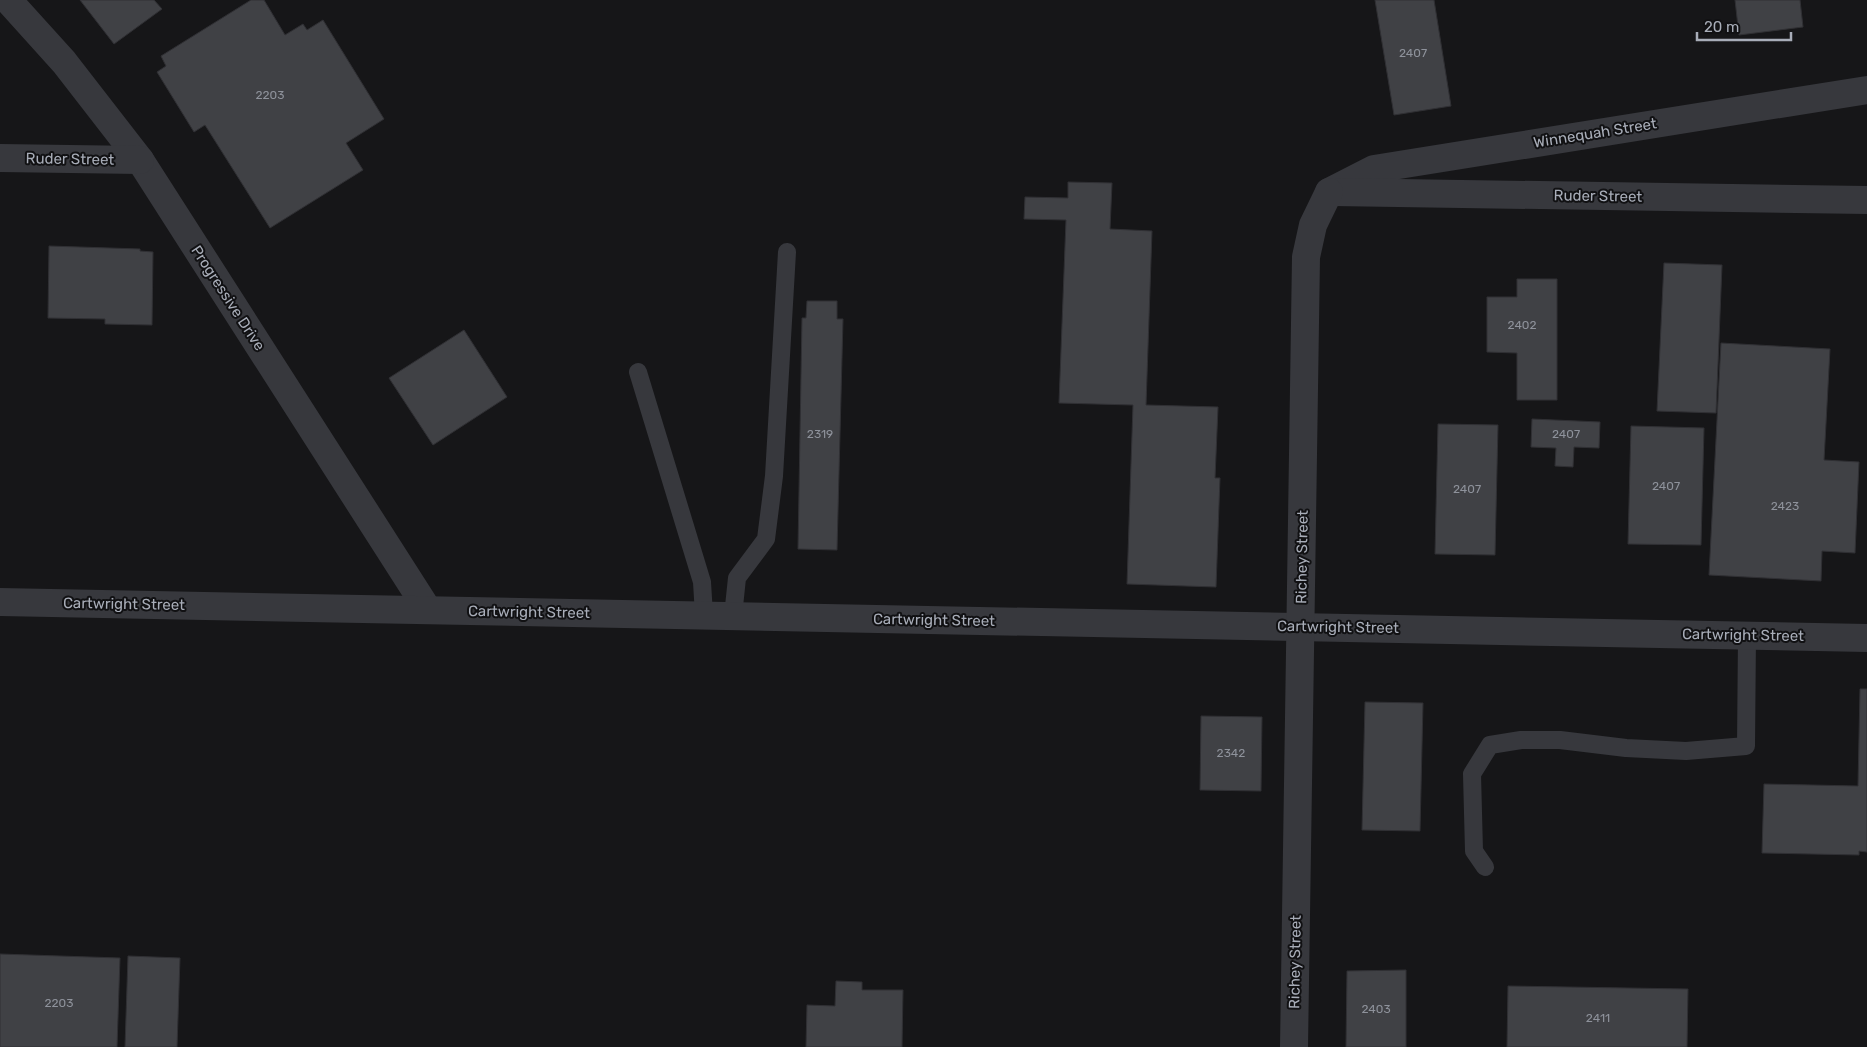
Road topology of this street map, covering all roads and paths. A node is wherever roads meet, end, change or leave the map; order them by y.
1 (8, 0) edge
2 (1867, 90) edge
3 (0, 158) edge
4 (140, 160) junction
5 (1329, 192) junction
6 (1867, 200) edge
7 (787, 252) dead end
8 (638, 372) dead end
9 (0, 602) edge
10 (428, 610) junction
11 (704, 615) junction
12 (734, 616) junction
13 (1301, 627) junction
14 (1747, 635) junction
15 (1867, 638) edge
16 (1485, 867) dead end
17 (1294, 1047) edge

1 - 4 street, Progressive Drive
2 - 5 street, Winnequah Street
3 - 4 street, Ruder Street
4 - 10 street, Progressive Drive
5 - 6 street, Ruder Street
5 - 13 street, Richey Street
7 - 12 lane
8 - 11 lane
9 - 10 street, Cartwright Street
10 - 11 street, Cartwright Street
11 - 12 street, Cartwright Street
12 - 13 street, Cartwright Street
13 - 14 street, Cartwright Street
13 - 17 street, Richey Street
14 - 15 street, Cartwright Street
14 - 16 lane

